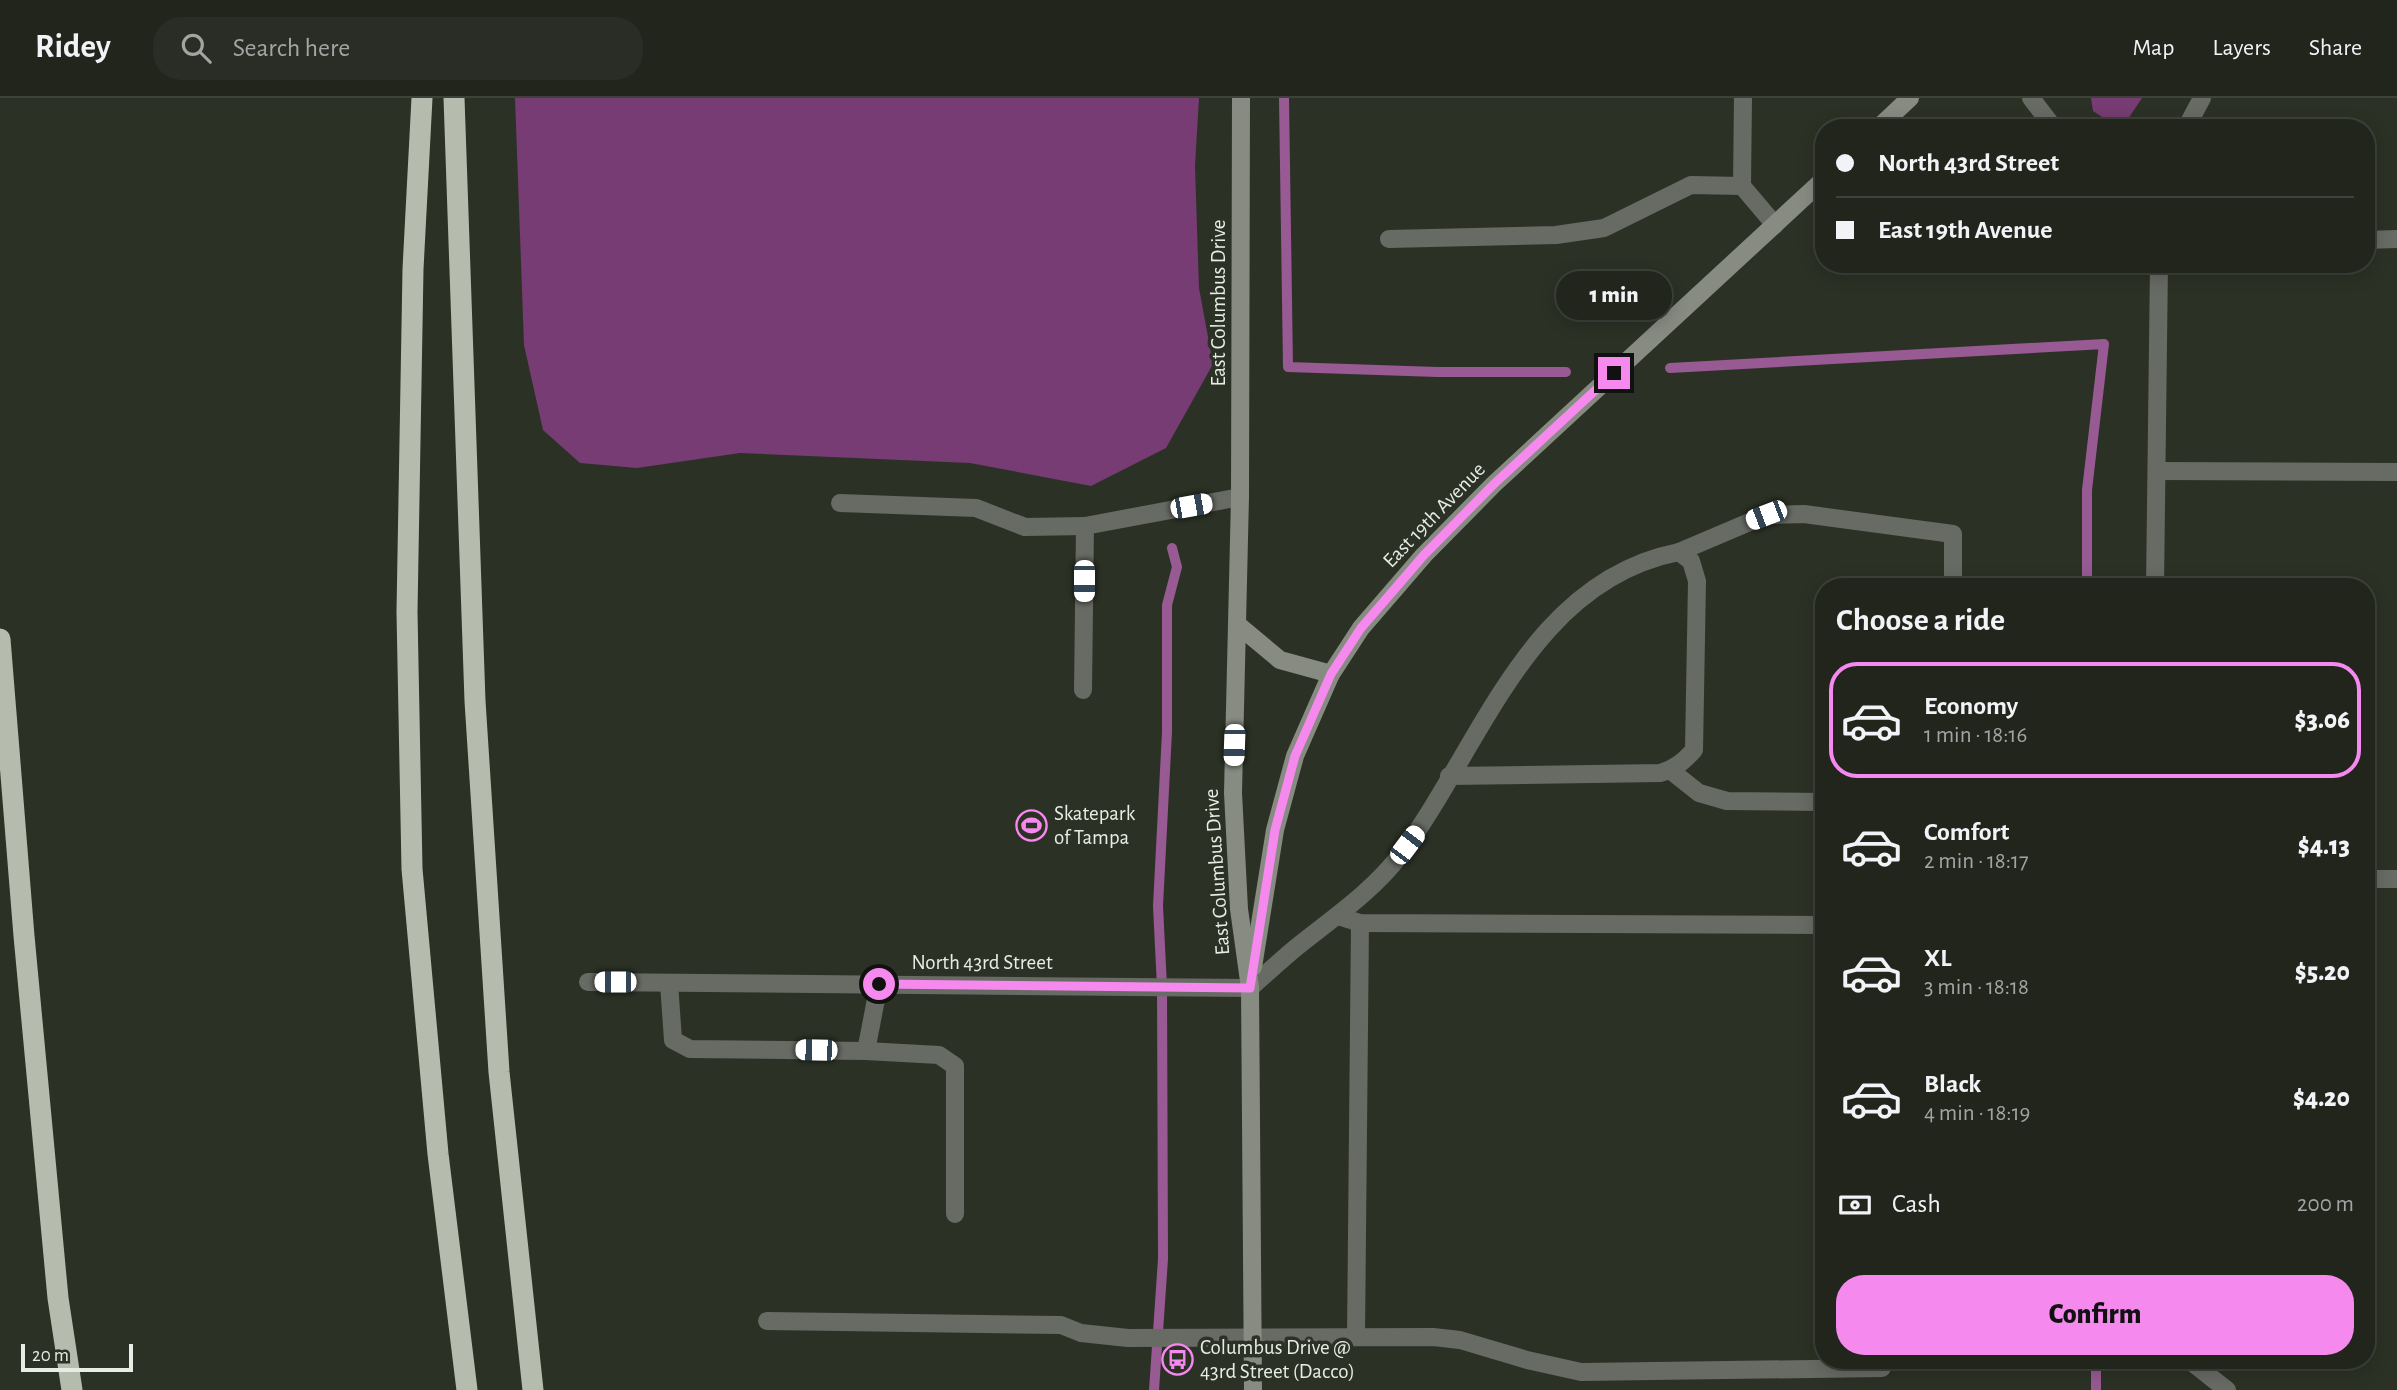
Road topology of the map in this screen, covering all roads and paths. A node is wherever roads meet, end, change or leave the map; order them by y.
1 (422, 98) edge
2 (454, 98) edge
3 (1241, 98) edge
4 (1743, 98) edge
5 (1910, 98) edge
6 (2031, 98) edge
7 (2202, 98) edge
8 (1888, 119) edge
9 (2047, 119) edge
10 (2191, 119) edge
11 (1742, 186) junction
12 (1815, 187) edge
13 (1775, 225) junction
14 (1388, 239) dead end
15 (2397, 239) edge
16 (2375, 240) edge
17 (2159, 273) edge
18 (2157, 471) junction
19 (2397, 472) edge
20 (1240, 497) junction
21 (840, 503) dead end
22 (1084, 526) junction
23 (1679, 552) junction
24 (1953, 578) edge
25 (2155, 578) edge
26 (1238, 625) junction
27 (0, 639) edge
28 (1331, 674) junction
29 (1083, 690) dead end
30 (1670, 770) junction
31 (1449, 776) junction
32 (1815, 802) edge
33 (2375, 879) edge
34 (2397, 879) edge
35 (1338, 916) junction
36 (1360, 923) junction
37 (1815, 925) edge
38 (588, 982) dead end
39 (669, 983) junction
40 (879, 984) junction
41 (1250, 988) junction
42 (866, 1051) junction
43 (955, 1214) dead end
44 (767, 1321) dead end
45 (1356, 1337) junction
46 (1253, 1339) junction
47 (1815, 1369) edge
48 (2200, 1369) edge
49 (72, 1390) edge
50 (467, 1390) edge
51 (533, 1390) edge
52 (1253, 1390) edge
53 (2227, 1390) edge

1 - 50 highway
2 - 51 highway
3 - 20 main road, East Columbus Drive
4 - 11 street
5 - 8 main road
6 - 9 street
7 - 10 street
11 - 13 street
11 - 14 street
12 - 13 main road, East 19th Avenue
13 - 28 main road, East 19th Avenue
15 - 16 street
17 - 18 street
18 - 19 street
18 - 25 street
20 - 22 street
20 - 26 main road, East Columbus Drive
21 - 22 street
22 - 29 street
23 - 24 street
23 - 30 street
23 - 31 street
26 - 28 main road
26 - 41 main road, East Columbus Drive
27 - 49 highway
28 - 41 main road, East 19th Avenue
30 - 31 street
30 - 32 street
31 - 35 street
33 - 34 street
35 - 36 street
35 - 41 street
36 - 37 street
36 - 45 street
38 - 39 street, North 43rd Street
39 - 40 street, North 43rd Street
39 - 42 street
40 - 41 street, North 43rd Street
40 - 42 street
41 - 46 main road, East Columbus Drive
42 - 43 street
44 - 46 street
45 - 46 street
45 - 47 street
46 - 52 main road, East Columbus Drive
48 - 53 street

